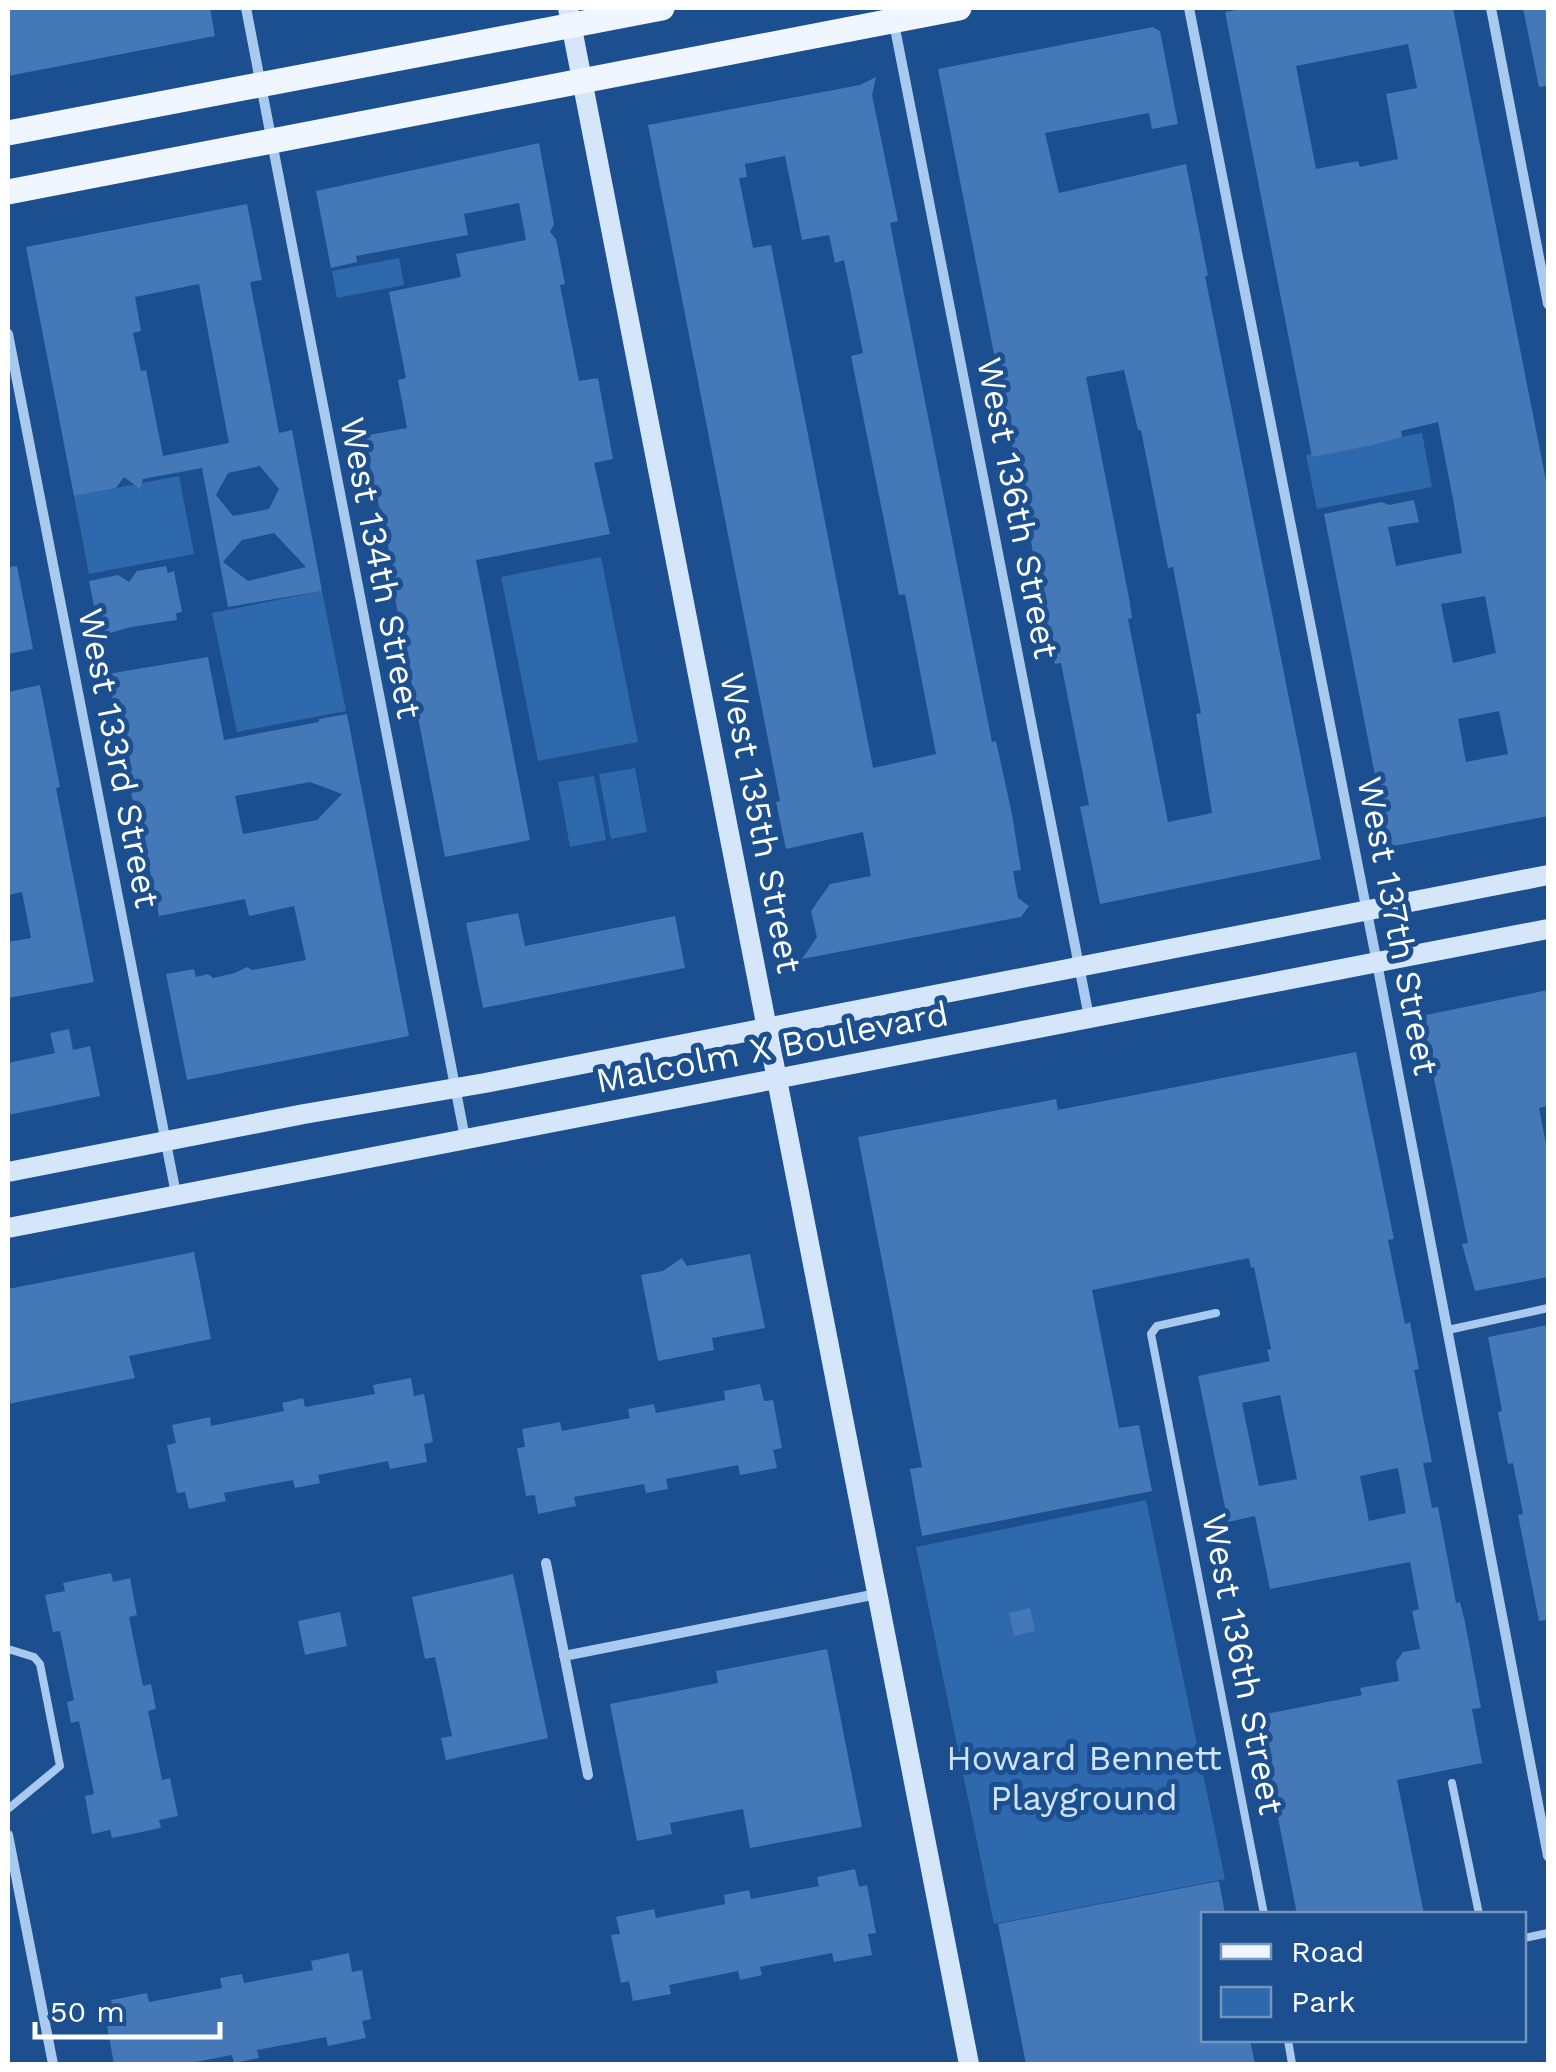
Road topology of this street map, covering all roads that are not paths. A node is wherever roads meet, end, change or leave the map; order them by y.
1 (246, 8) edge
2 (662, 8) edge
3 (958, 8) edge
4 (1188, 8) edge
5 (1491, 8) edge
6 (892, 14) edge
7 (570, 16) edge
8 (582, 81) junction
9 (261, 86) junction
10 (8, 133) edge
11 (271, 141) junction
12 (8, 192) edge
13 (1548, 304) edge
14 (8, 334) edge
15 (1548, 875) edge
16 (1366, 910) junction
17 (1548, 929) edge
18 (1377, 962) junction
19 (1079, 965) junction
20 (1090, 1019) junction
21 (767, 1026) junction
22 (778, 1080) junction
23 (455, 1086) junction
24 (465, 1138) junction
25 (166, 1141) junction
26 (8, 1172) edge
27 (176, 1194) junction
28 (8, 1228) edge
29 (1548, 1308) edge
30 (1216, 1314) dead end
31 (1448, 1330) junction
32 (546, 1562) dead end
33 (878, 1594) junction
34 (8, 1650) edge
35 (564, 1656) junction
36 (588, 1775) dead end
37 (1452, 1783) dead end
38 (8, 1809) edge
39 (8, 1834) edge
40 (1548, 1856) edge
41 (1264, 1912) edge
42 (1479, 1912) edge
43 (53, 2064) edge
44 (968, 2064) edge

1 - 9 street, West 134th Street
2 - 7 main road
3 - 6 main road
4 - 16 street, West 137th Street
5 - 13 street
6 - 8 main road
6 - 19 street, West 136th Street
7 - 8 main road, West 135th Street
7 - 9 main road
8 - 11 main road
8 - 21 main road, West 135th Street
9 - 10 main road
9 - 11 street, West 134th Street
11 - 12 main road
11 - 23 street, West 134th Street
14 - 25 street, West 133rd Street
15 - 16 main road, Malcolm X Boulevard
16 - 18 street, West 137th Street
16 - 19 main road, Malcolm X Boulevard
17 - 18 main road, Malcolm X Boulevard
18 - 20 main road, Malcolm X Boulevard
18 - 31 street, West 137th Street
19 - 20 street, West 136th Street
19 - 21 main road, Malcolm X Boulevard
20 - 22 main road, Malcolm X Boulevard
21 - 22 main road, West 135th Street
21 - 23 main road, Malcolm X Boulevard
22 - 24 main road, Malcolm X Boulevard
22 - 33 main road, West 135th Street
23 - 24 street, West 134th Street
23 - 25 main road, Malcolm X Boulevard
24 - 27 main road, Malcolm X Boulevard
25 - 26 main road, Malcolm X Boulevard
25 - 27 street, West 133rd Street
27 - 28 main road, Malcolm X Boulevard
29 - 31 lane
30 - 41 lane, West 136th Street
31 - 40 street, West 137th Street
32 - 35 street
33 - 35 street
33 - 44 main road, West 135th Street
34 - 38 lane
35 - 36 street
37 - 42 lane
39 - 43 street

